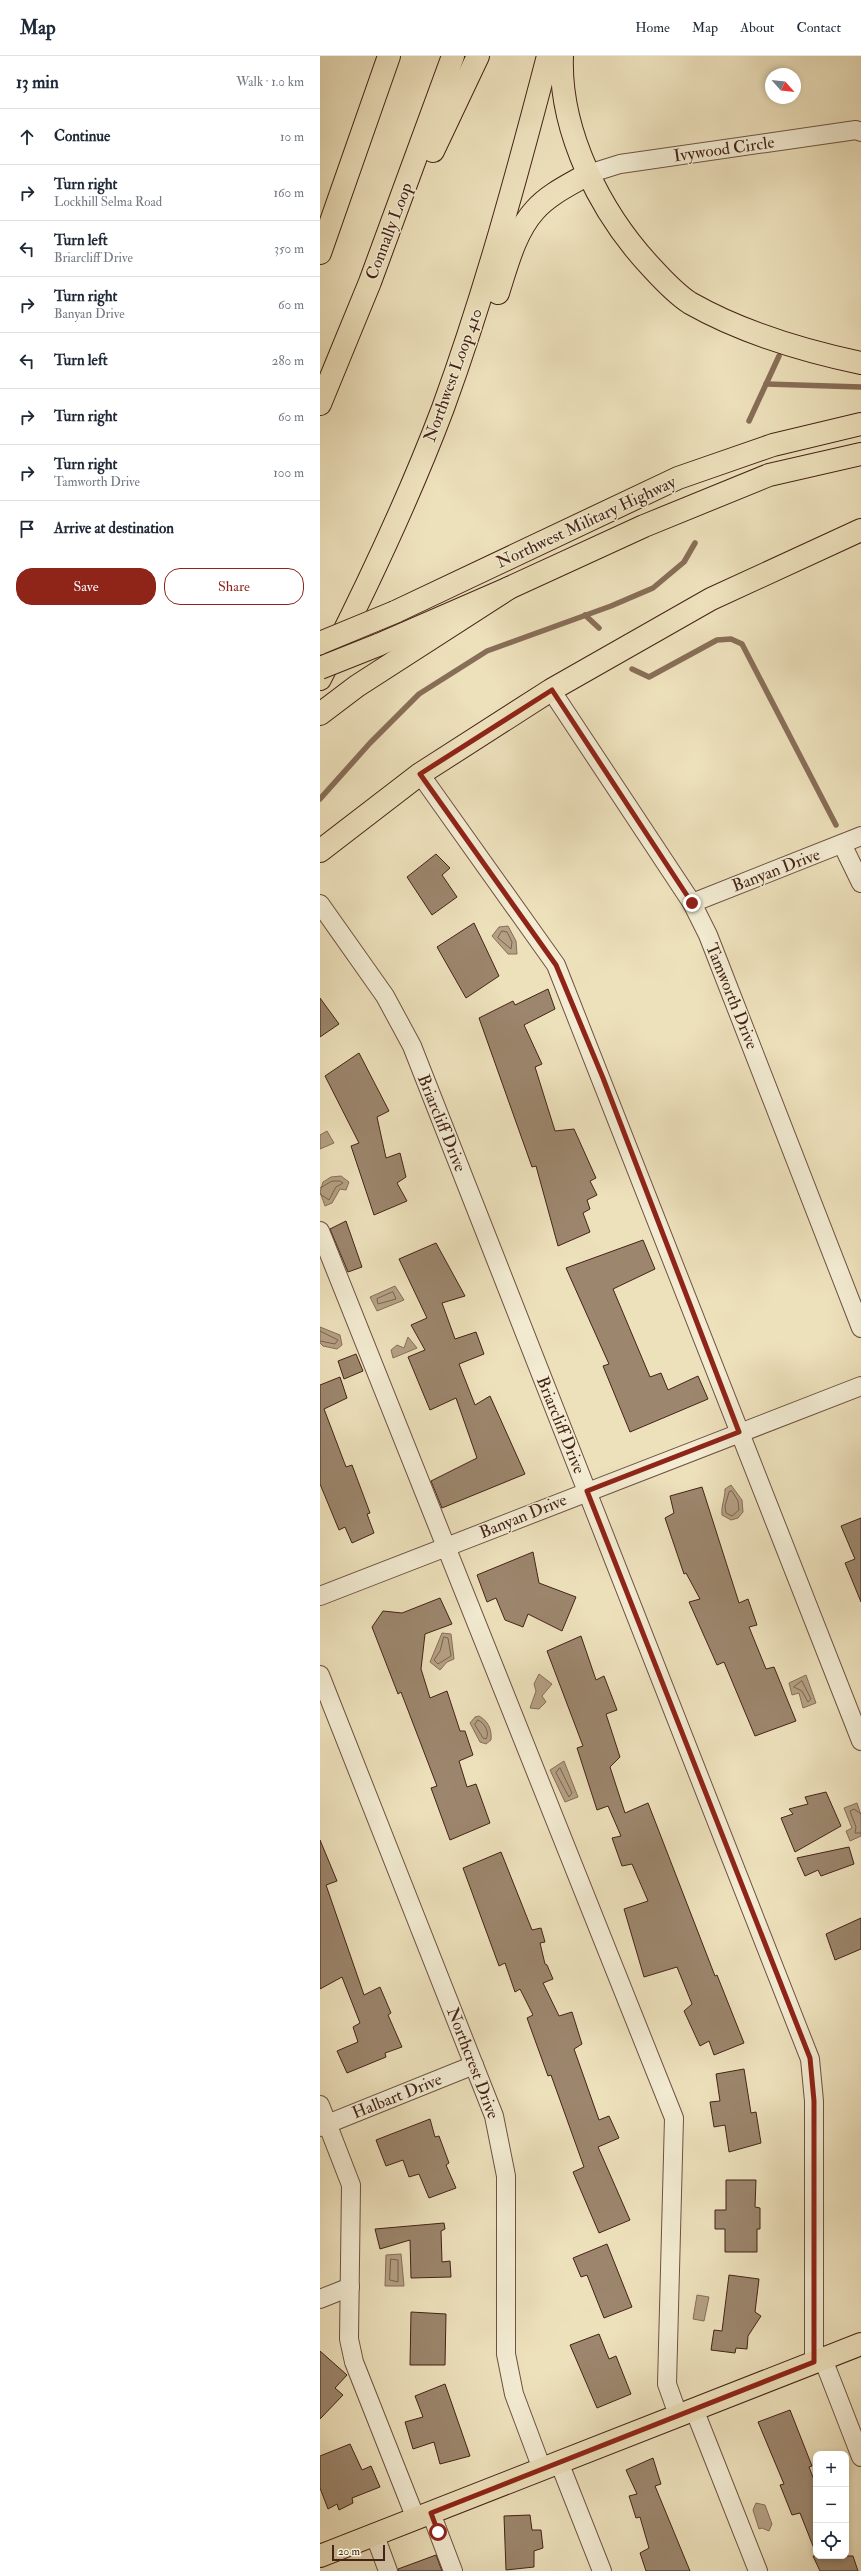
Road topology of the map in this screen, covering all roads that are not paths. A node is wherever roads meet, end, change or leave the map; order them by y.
1 (389, 56) edge
2 (453, 56) edge
3 (478, 56) edge
4 (548, 56) edge
5 (562, 56) edge
6 (861, 132) edge
7 (588, 174) junction
8 (320, 253) edge
9 (370, 282) junction
10 (861, 363) edge
11 (320, 404) edge
12 (443, 408) junction
13 (861, 424) edge
14 (861, 454) edge
15 (861, 530) edge
16 (509, 588) junction
17 (320, 643) edge
18 (320, 668) edge
19 (320, 679) edge
20 (552, 690) junction
21 (320, 714) edge
22 (420, 774) junction
23 (861, 836) edge
24 (842, 844) junction
25 (320, 851) edge
26 (861, 883) edge
27 (692, 903) junction
28 (320, 904) edge
29 (320, 1231) edge
30 (861, 1328) edge
31 (861, 1386) edge
32 (739, 1432) junction
33 (587, 1491) junction
34 (444, 1547) junction
35 (320, 1596) edge
36 (320, 1675) edge
37 (861, 1741) edge
38 (474, 2065) junction
39 (320, 2105) edge
40 (324, 2125) edge
41 (350, 2287) junction
42 (320, 2299) edge
43 (861, 2344) edge
44 (818, 2360) junction
45 (686, 2412) junction
46 (861, 2457) edge
47 (551, 2465) junction
48 (423, 2516) junction
49 (374, 2533) junction
50 (320, 2556) edge
51 (384, 2570) edge
52 (453, 2571) edge
53 (602, 2571) edge
54 (758, 2571) edge

1 - 8 main road
2 - 9 main road, Connally Loop
3 - 9 main road
4 - 12 main road, Northwest Loop 410
5 - 7 main road
6 - 7 street, Ivywood Circle
7 - 10 main road
7 - 12 main road
9 - 11 main road, Connally Loop
12 - 19 main road, Northwest Loop 410
13 - 17 main road, Northwest Military Highway, bridge
14 - 16 main road, Northwest Military Highway
15 - 20 main road
16 - 18 main road, Northwest Military Highway, bridge
16 - 21 main road
20 - 22 main road
20 - 27 street, Tamworth Drive
22 - 25 main road
22 - 32 street
23 - 24 street, Banyan Drive
24 - 26 street
24 - 27 street, Banyan Drive
27 - 30 street, Tamworth Drive
28 - 33 street, Briarcliff Drive
29 - 34 street
31 - 32 street, Banyan Drive
32 - 33 street, Banyan Drive
32 - 37 street
33 - 34 street, Banyan Drive
33 - 44 street, Briarcliff Drive
34 - 35 street, Banyan Drive
34 - 45 street
36 - 38 street, Northcrest Drive
38 - 40 street, Halbart Drive
38 - 47 street, Northcrest Drive
39 - 40 street
40 - 41 street
41 - 42 street
41 - 48 street
43 - 44 main road
44 - 45 main road
44 - 46 street, Briarcliff Drive
45 - 47 main road
45 - 54 street
47 - 48 main road
47 - 53 street, Northcrest Drive
48 - 49 main road
48 - 52 street
49 - 50 main road
49 - 51 street

